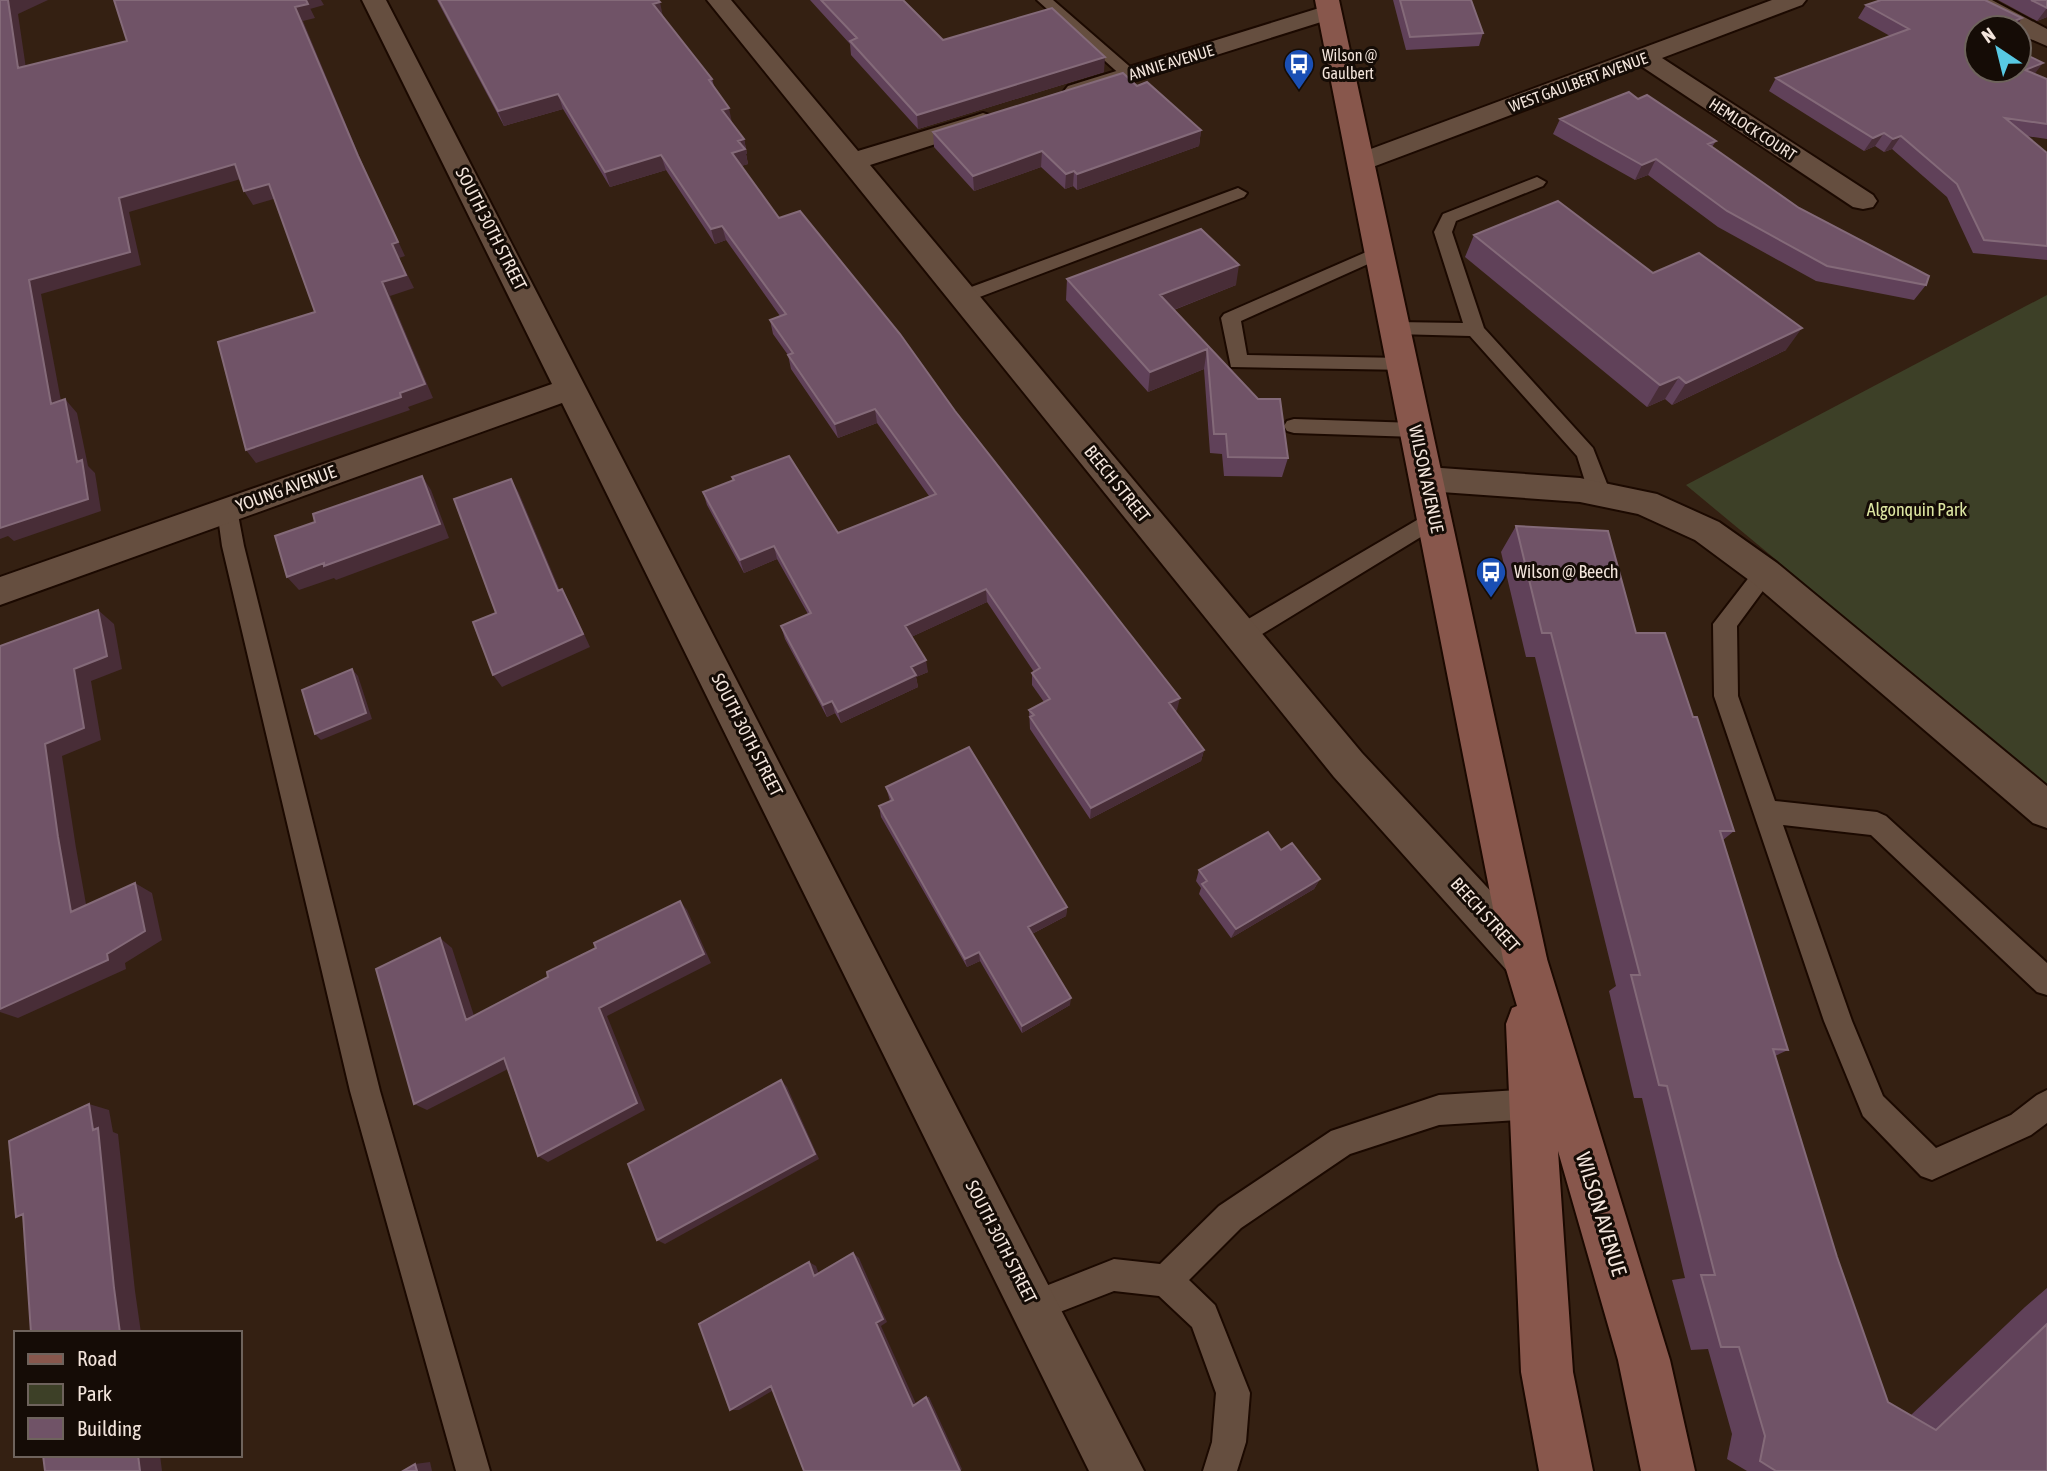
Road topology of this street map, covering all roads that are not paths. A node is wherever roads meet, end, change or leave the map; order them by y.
1 (374, 0) edge
2 (719, 0) edge
3 (1044, 0) edge
4 (1794, 0) edge
5 (1974, 0) edge
6 (1328, 6) edge
7 (2047, 39) edge
8 (1644, 57) junction
9 (1130, 75) junction
10 (1056, 98) edge
11 (1005, 114) edge
12 (852, 162) junction
13 (1361, 162) junction
14 (1537, 182) dead end
15 (1238, 193) dead end
16 (1863, 201) dead end
17 (1380, 252) junction
18 (962, 297) junction
19 (1395, 328) junction
20 (1475, 330) junction
21 (1403, 365) junction
22 (572, 388) junction
23 (1294, 426) dead end
24 (1416, 429) junction
25 (1426, 479) junction
26 (1600, 494) junction
27 (229, 510) junction
28 (1434, 518) junction
29 (1765, 573) junction
30 (0, 591) edge
31 (1241, 635) junction
32 (2047, 810) edge
33 (1767, 812) junction
34 (1525, 959) junction
35 (2047, 982) edge
36 (1533, 1104) junction
37 (2047, 1105) edge
38 (1166, 1280) junction
39 (1034, 1306) junction
40 (472, 1471) edge
41 (1117, 1471) edge
42 (1220, 1471) edge
43 (1566, 1471) edge
44 (1668, 1471) edge

1 - 22 street, SOUTH 30TH STREET
2 - 12 street, BEECH STREET
3 - 9 lane
4 - 8 street, WEST GAULBERT AVENUE
5 - 7 street
6 - 9 street, ANNIE AVENUE
6 - 13 street, WILSON AVENUE
8 - 13 street, WEST GAULBERT AVENUE
8 - 16 street, HEMLOCK COURT
9 - 10 street, ANNIE AVENUE
11 - 12 street
12 - 18 street, BEECH STREET
13 - 17 street, WILSON AVENUE
14 - 20 lane
15 - 18 lane
17 - 19 street, WILSON AVENUE
17 - 21 lane
18 - 31 street, BEECH STREET
19 - 20 lane
19 - 21 street, WILSON AVENUE
20 - 26 lane
21 - 24 street, WILSON AVENUE
22 - 27 street, YOUNG AVENUE
22 - 39 street, SOUTH 30TH STREET
23 - 24 lane
24 - 25 street, WILSON AVENUE
25 - 26 street
25 - 28 street, WILSON AVENUE
26 - 29 street
27 - 30 street, YOUNG AVENUE
27 - 40 lane
28 - 31 lane
28 - 34 street, WILSON AVENUE
29 - 32 street
29 - 33 lane
31 - 34 street, BEECH STREET
33 - 35 lane
33 - 37 lane
34 - 36 street, WILSON AVENUE
34 - 44 street, WILSON AVENUE
36 - 38 lane
36 - 43 street, WILSON AVENUE
38 - 39 lane
38 - 42 lane
39 - 41 street, SOUTH 30TH STREET

